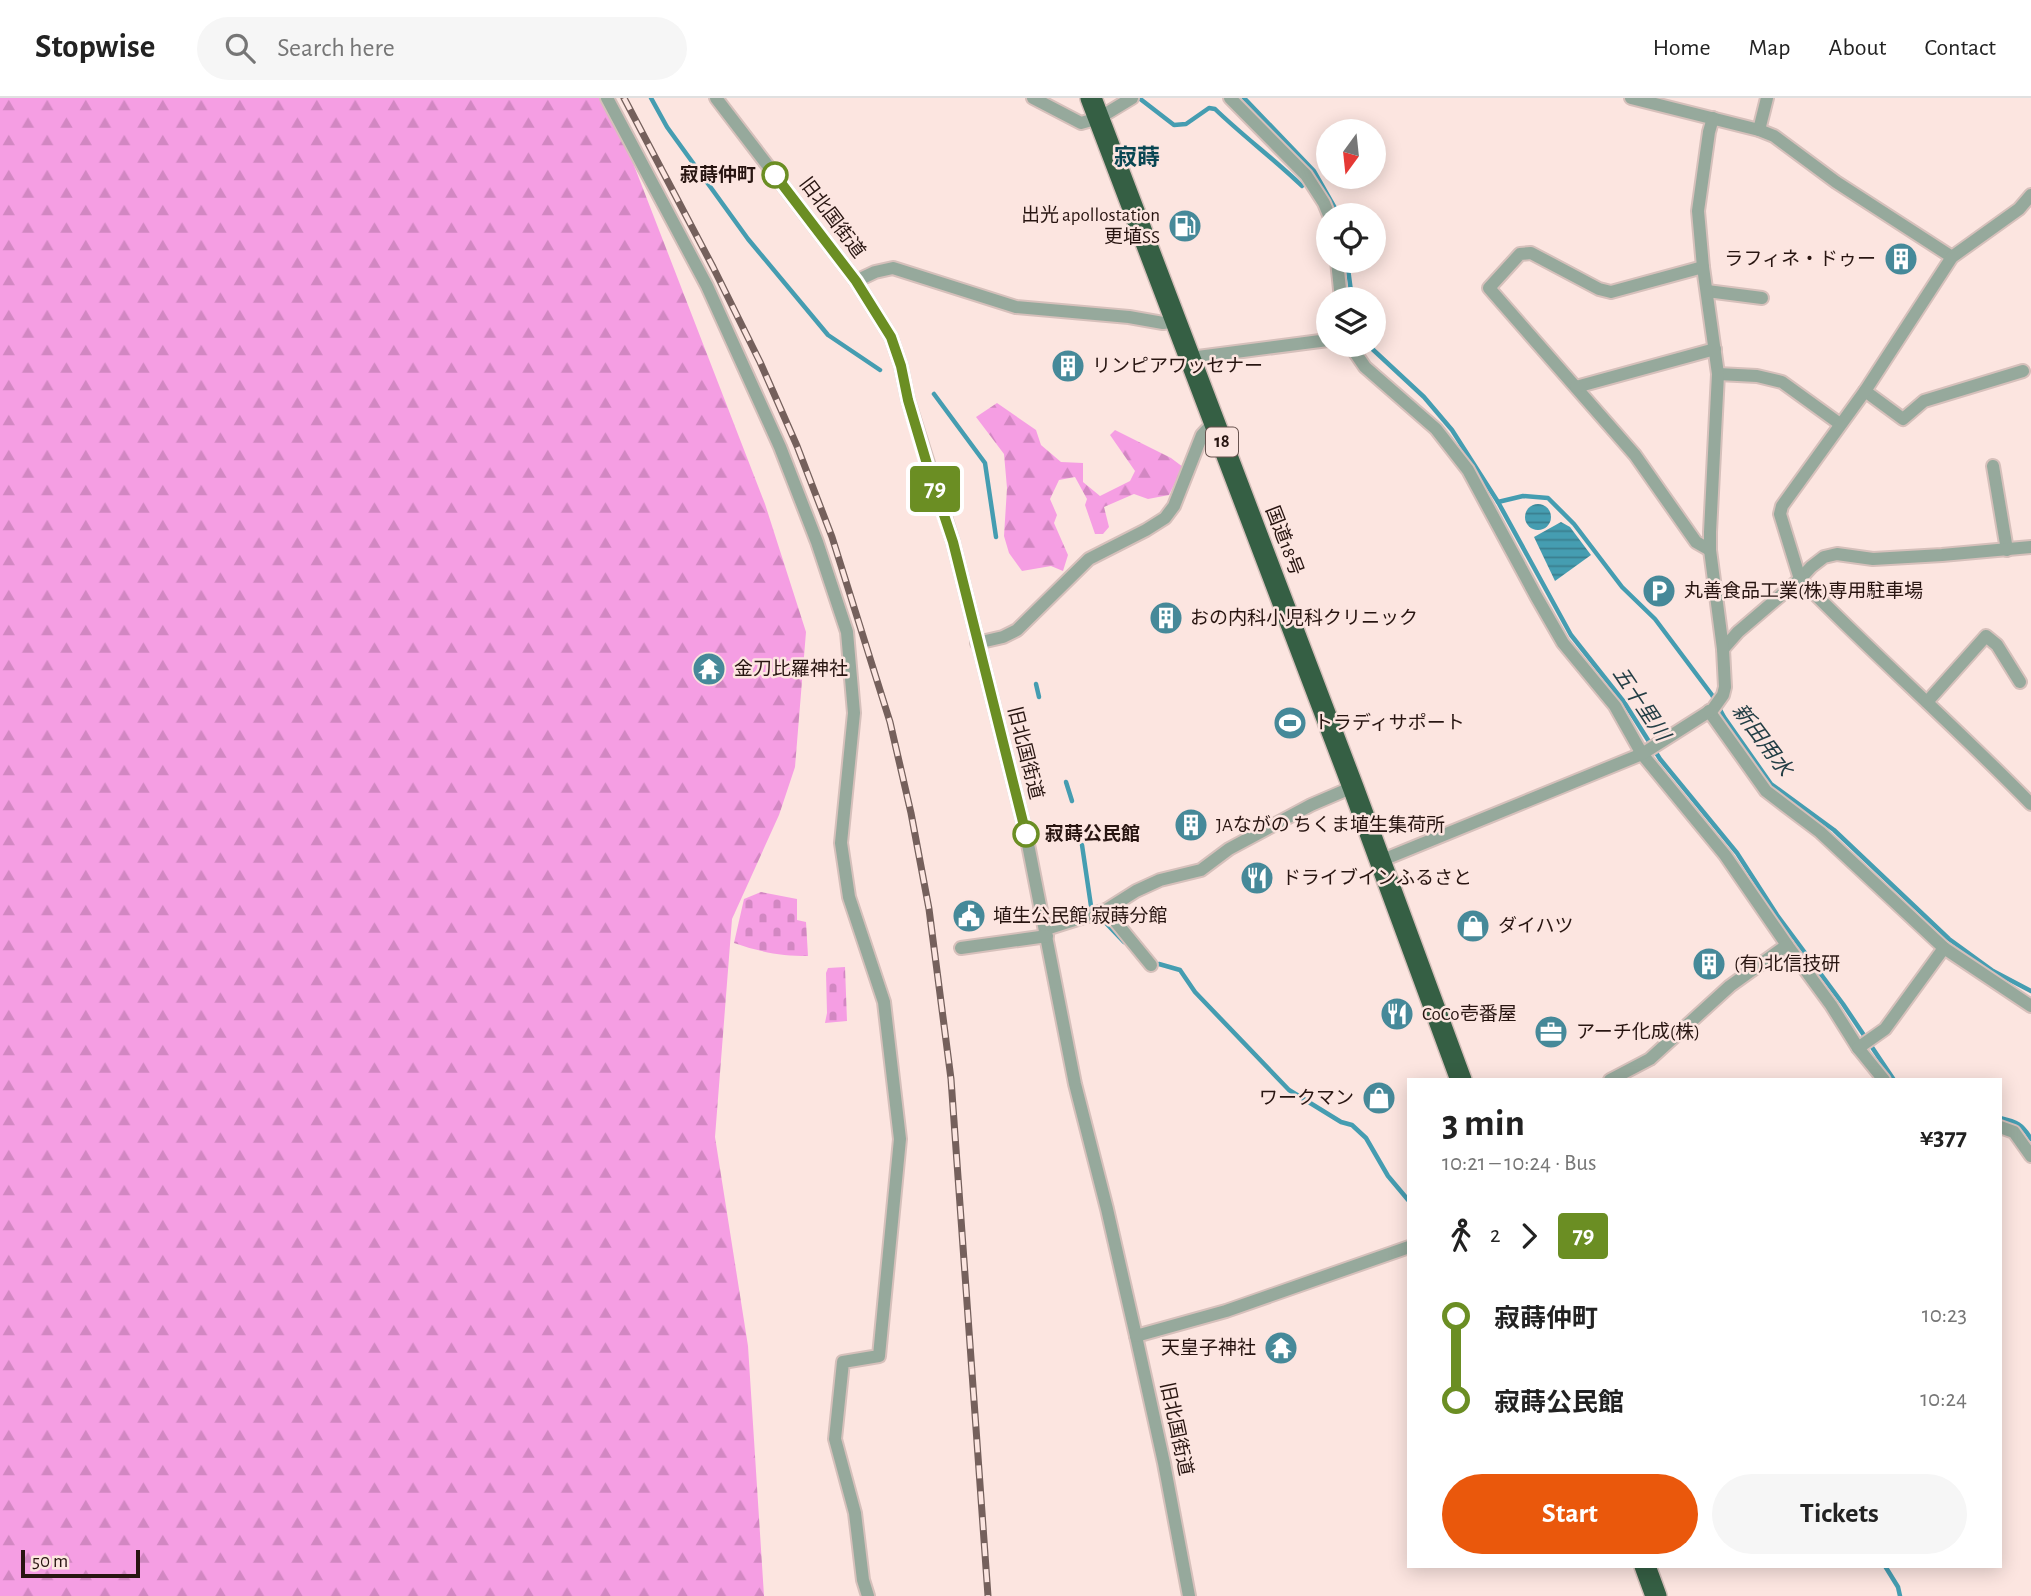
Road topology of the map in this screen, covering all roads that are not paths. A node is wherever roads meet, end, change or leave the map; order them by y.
1 (607, 98) edge
2 (716, 98) edge
3 (1032, 98) edge
4 (1091, 98) edge
5 (1132, 98) edge
6 (1230, 98) edge
7 (1631, 98) edge
8 (1767, 98) edge
9 (1685, 104) edge
10 (1099, 118) junction
11 (1713, 118) junction
12 (1759, 130) junction
13 (2031, 195) edge
14 (1324, 203) edge
15 (1952, 257) junction
16 (1703, 267) junction
17 (856, 281) junction
18 (1707, 291) junction
19 (1762, 298) dead end
20 (1177, 321) junction
21 (1316, 342) edge
22 (1715, 349) junction
23 (1359, 357) edge
24 (1190, 358) junction
25 (2023, 372) dead end
26 (1718, 374) junction
27 (1576, 387) junction
28 (1865, 391) junction
29 (1214, 422) junction
30 (1840, 424) junction
31 (1993, 466) dead end
32 (2031, 547) edge
33 (1710, 550) junction
34 (2007, 550) junction
35 (1801, 579) junction
36 (977, 643) junction
37 (1723, 649) junction
38 (2020, 682) dead end
39 (1927, 702) junction
40 (1711, 710) junction
41 (1648, 750) junction
42 (1353, 787) junction
43 (2031, 804) edge
44 (1380, 861) junction
45 (1106, 910) junction
46 (1046, 932) junction
47 (1787, 945) junction
48 (961, 948) dead end
49 (1944, 948) junction
50 (1150, 965) dead end
51 (2031, 1006) edge
52 (1864, 1044) junction
53 (1460, 1078) edge
54 (1614, 1078) edge
55 (1883, 1078) edge
56 (2002, 1128) edge
57 (2031, 1156) edge
58 (1407, 1248) edge
59 (1136, 1336) junction
60 (1646, 1568) edge
61 (868, 1596) edge
62 (1189, 1596) edge
63 (1656, 1596) edge

1 - 61 street
2 - 17 street, 旧北国街道
3 - 10 street
4 - 10 highway, 国道18号 / 18
5 - 10 street
6 - 14 street
7 - 9 street
8 - 12 street
9 - 11 street
10 - 20 highway, 国道18号 / 18
11 - 12 street
11 - 16 street
12 - 15 street
13 - 15 street
15 - 28 street
16 - 18 street
16 - 27 street
17 - 20 street
17 - 36 street, 旧北国街道
18 - 19 street
18 - 22 street
20 - 24 highway, 国道18号 / 18
21 - 24 street
22 - 26 street
22 - 27 street
23 - 41 street
24 - 29 highway, 国道18号 / 18
25 - 28 street
26 - 30 street
26 - 33 street
27 - 33 street
28 - 30 street
29 - 36 street
29 - 42 highway, 国道18号 / 18
30 - 35 street
31 - 34 street
32 - 34 street
33 - 37 street
34 - 35 street
35 - 37 street
35 - 39 street
36 - 46 street, 旧北国街道
37 - 40 street
38 - 39 street
39 - 43 street
40 - 41 street
40 - 49 street
41 - 44 street
41 - 47 street
42 - 44 highway, 国道18号 / 18
42 - 45 street
44 - 53 highway, 国道18号 / 18
45 - 46 street
45 - 50 street
46 - 48 street
46 - 59 street, 旧北国街道
47 - 52 street
47 - 54 street
49 - 51 street
49 - 52 street
52 - 55 street
56 - 57 street
58 - 59 street
59 - 62 street, 旧北国街道
60 - 63 highway

